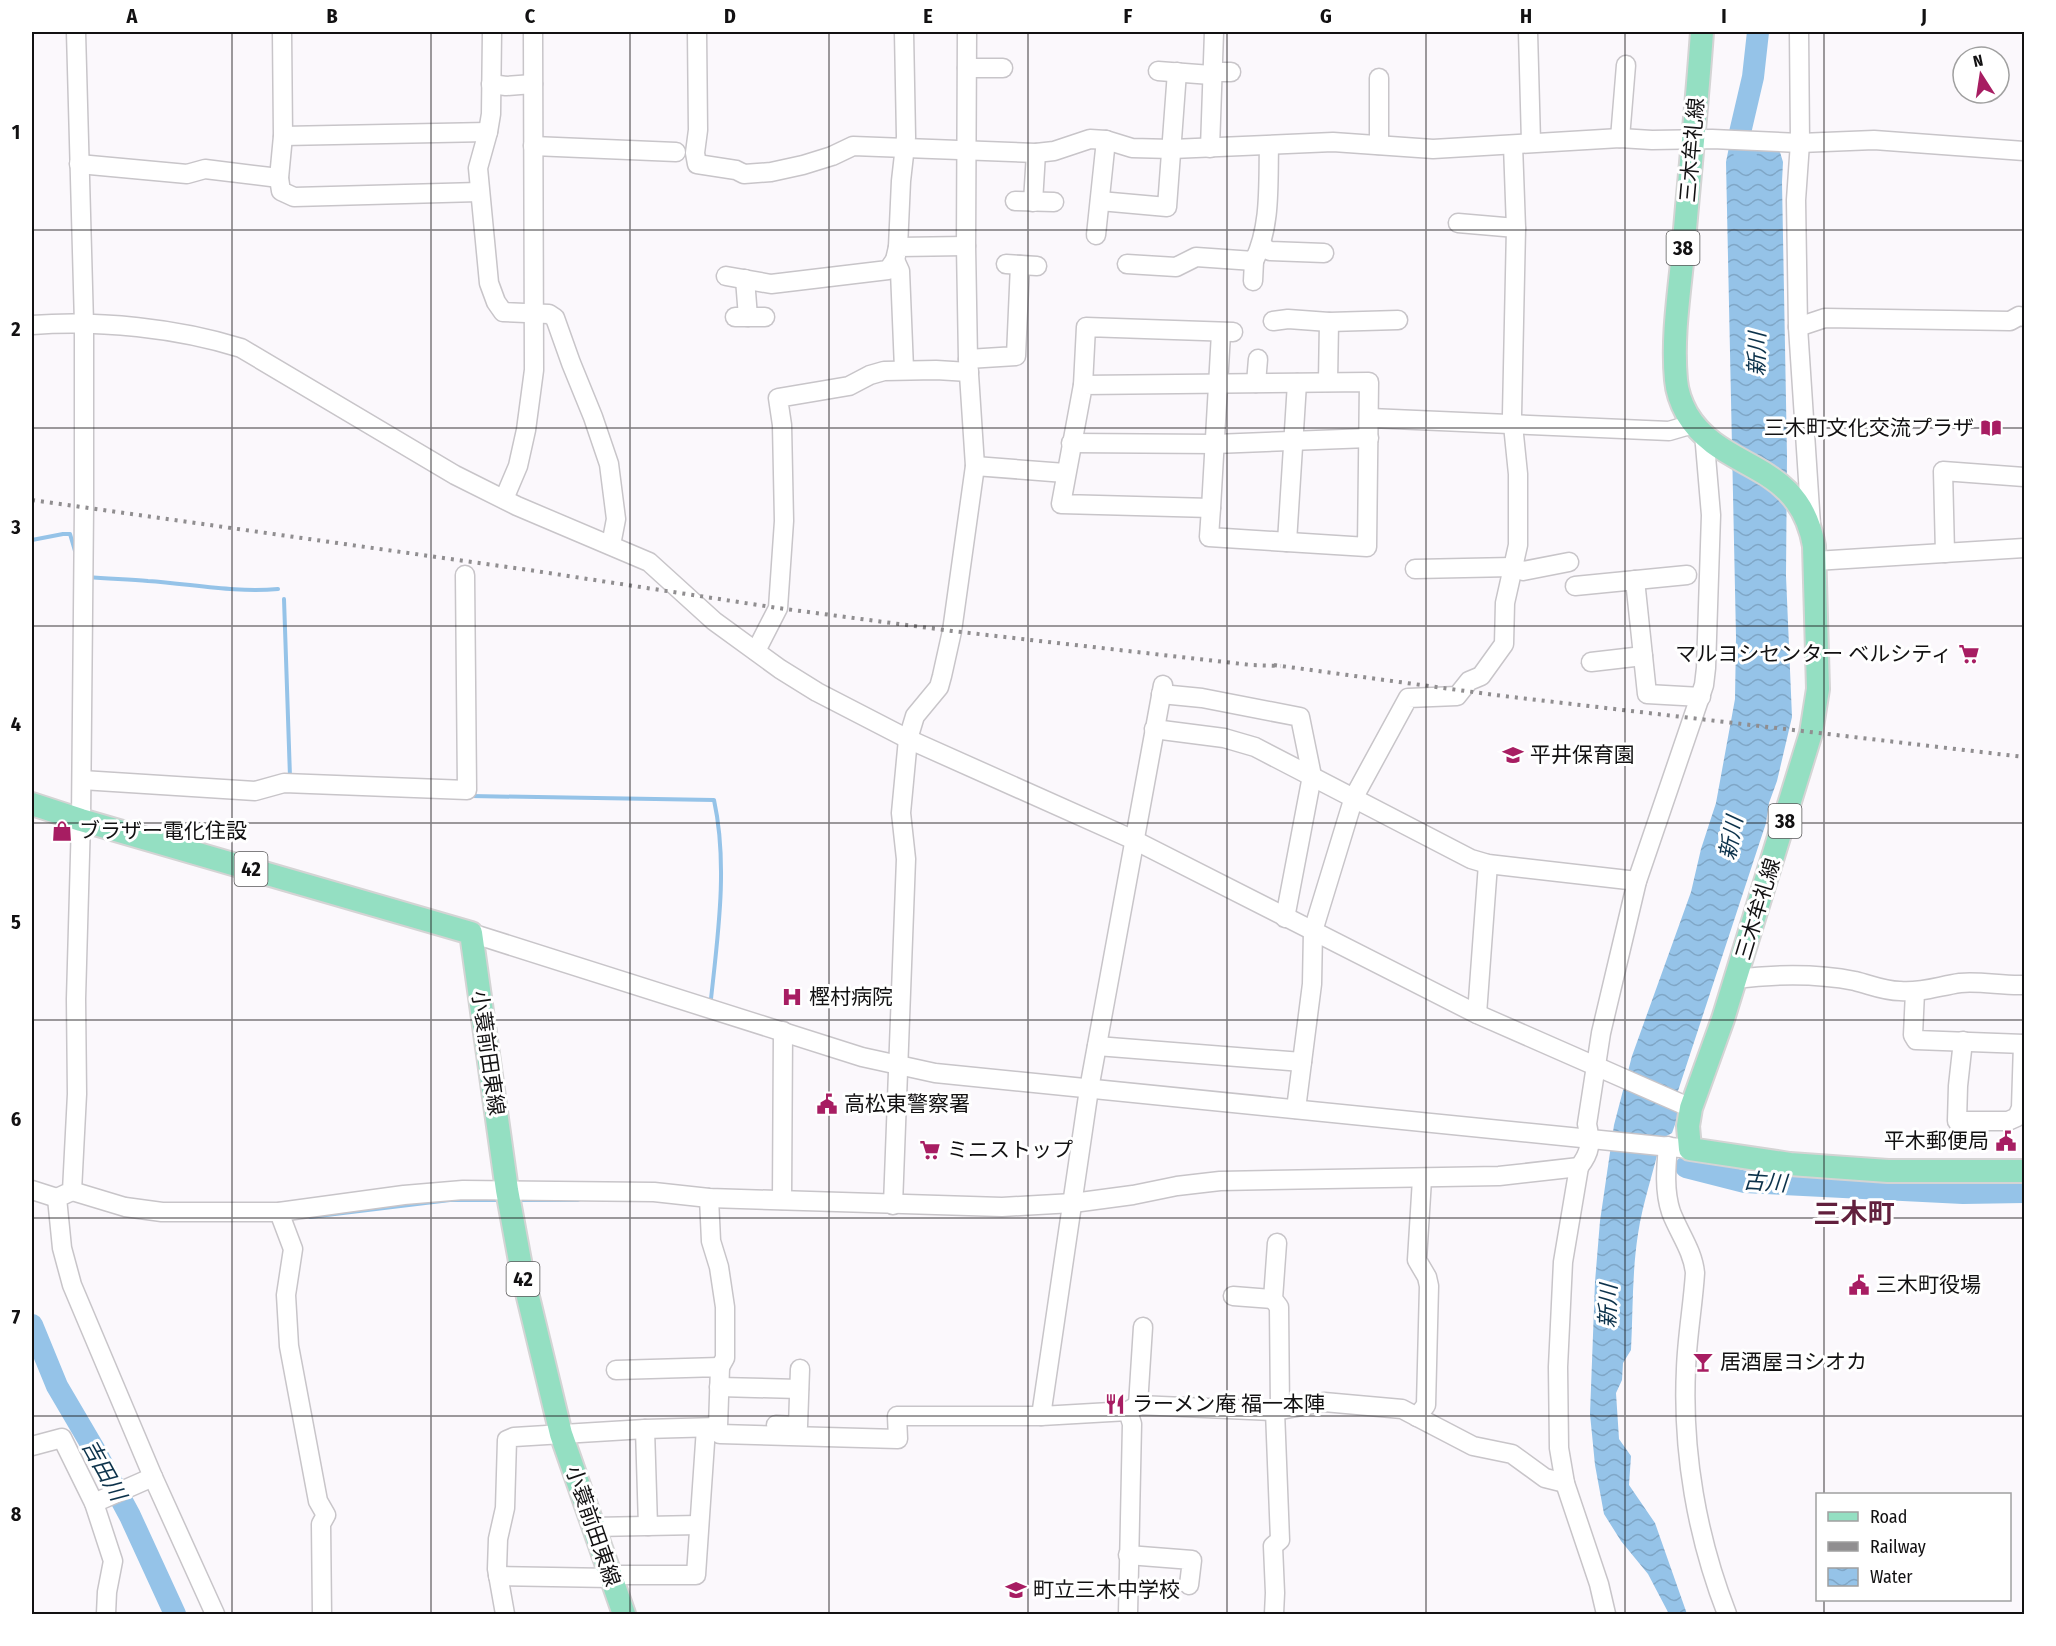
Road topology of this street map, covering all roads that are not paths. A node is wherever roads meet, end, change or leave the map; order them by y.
1 (76, 32) edge
2 (282, 32) edge
3 (492, 32) edge
4 (533, 32) edge
5 (697, 32) edge
6 (904, 32) edge
7 (967, 32) edge
8 (1214, 32) edge
9 (1528, 32) edge
10 (1702, 32) edge
11 (1799, 32) edge
12 (1626, 65) dead end
13 (967, 68) junction
14 (1004, 68) dead end
15 (1158, 71) dead end
16 (1177, 72) junction
17 (1231, 72) dead end
18 (1211, 73) junction
19 (1379, 78) dead end
20 (491, 84) junction
21 (533, 84) junction
22 (488, 132) junction
23 (283, 136) junction
24 (1620, 138) junction
25 (1106, 140) junction
26 (1702, 140) junction
27 (1522, 143) junction
28 (1800, 143) junction
29 (1380, 145) junction
30 (533, 146) junction
31 (1269, 146) junction
32 (905, 148) junction
33 (1210, 148) junction
34 (1172, 149) junction
35 (966, 150) junction
36 (2025, 151) edge
37 (676, 152) dead end
38 (1036, 153) junction
39 (79, 164) junction
40 (279, 178) junction
41 (479, 192) junction
42 (1015, 201) dead end
43 (1100, 201) junction
44 (1033, 202) junction
45 (1054, 202) dead end
46 (1458, 223) dead end
47 (1516, 228) junction
48 (1096, 235) dead end
49 (966, 246) junction
50 (897, 253) junction
51 (1324, 253) dead end
52 (1258, 254) junction
53 (1127, 264) dead end
54 (1021, 265) dead end
55 (726, 276) dead end
56 (745, 279) junction
57 (1253, 281) dead end
58 (533, 313) junction
59 (749, 317) dead end
60 (2025, 317) edge
61 (1398, 320) dead end
62 (1273, 321) dead end
63 (1329, 322) junction
64 (84, 324) junction
65 (32, 325) edge
66 (1798, 327) junction
67 (1258, 359) dead end
68 (969, 366) junction
69 (904, 369) junction
70 (1328, 382) junction
71 (1219, 383) junction
72 (1256, 383) junction
73 (1298, 383) junction
74 (1083, 385) junction
75 (1370, 418) junction
76 (1514, 425) junction
77 (1706, 435) junction
78 (1369, 438) junction
79 (1293, 441) junction
80 (1071, 443) junction
81 (1215, 444) junction
82 (975, 466) junction
83 (1065, 474) junction
84 (2025, 477) edge
85 (504, 499) junction
86 (1211, 508) junction
87 (1811, 530) junction
88 (1287, 542) junction
89 (611, 545) junction
90 (2025, 548) edge
91 (1946, 553) junction
92 (1815, 561) junction
93 (1569, 562) dead end
94 (1513, 567) junction
95 (1415, 569) dead end
96 (465, 575) dead end
97 (1687, 575) dead end
98 (1635, 580) junction
99 (1575, 586) dead end
100 (756, 651) junction
101 (1643, 656) junction
102 (1591, 662) dead end
103 (1701, 697) junction
104 (1155, 729) junction
105 (908, 739) junction
106 (1312, 776) junction
107 (82, 780) junction
108 (1354, 797) junction
109 (32, 804) edge
110 (81, 820) junction
111 (1134, 840) junction
112 (1488, 864) junction
113 (1637, 881) junction
114 (1285, 918) junction
115 (1313, 931) junction
116 (471, 933) junction
117 (1736, 979) junction
118 (2025, 985) edge
119 (1915, 992) junction
120 (1477, 1014) junction
121 (783, 1031) junction
122 (1963, 1041) junction
123 (2024, 1044) edge
124 (1097, 1046) junction
125 (1302, 1062) junction
126 (897, 1065) junction
127 (1596, 1066) junction
128 (1089, 1089) junction
129 (1687, 1106) junction
130 (1296, 1109) junction
131 (1590, 1138) junction
132 (1674, 1147) junction
133 (1578, 1167) junction
134 (2025, 1171) edge
135 (1422, 1179) junction
136 (32, 1190) edge
137 (507, 1190) junction
138 (64, 1194) junction
139 (708, 1198) junction
140 (782, 1200) junction
141 (1073, 1203) junction
142 (893, 1205) junction
143 (279, 1212) junction
144 (1277, 1243) dead end
145 (1233, 1296) dead end
146 (1273, 1299) junction
147 (1143, 1327) dead end
148 (720, 1367) junction
149 (800, 1369) dead end
150 (616, 1370) dead end
151 (719, 1387) junction
152 (799, 1389) junction
153 (1133, 1408) junction
154 (1278, 1411) junction
155 (1041, 1416) junction
156 (1417, 1417) junction
157 (714, 1427) junction
158 (645, 1428) junction
159 (561, 1434) junction
160 (32, 1446) edge
161 (153, 1477) junction
162 (1565, 1483) junction
163 (94, 1503) junction
164 (699, 1525) junction
165 (648, 1526) junction
166 (593, 1527) junction
167 (1128, 1555) junction
168 (498, 1576) junction
169 (610, 1576) junction
170 (1190, 1585) dead end
171 (106, 1614) edge
172 (215, 1614) edge
173 (322, 1614) edge
174 (505, 1614) edge
175 (624, 1614) edge
176 (1128, 1614) edge
177 (1274, 1614) edge
178 (1606, 1614) edge
179 (1727, 1614) edge

1 - 39 street
2 - 23 street
3 - 20 street
4 - 21 street
5 - 32 street
6 - 32 street
7 - 13 street
8 - 18 street
9 - 27 street
10 - 26 main road, 三木牟礼線 / 38
11 - 28 street
12 - 24 street
13 - 14 street
13 - 35 street
15 - 16 street
16 - 18 street
16 - 34 street
17 - 18 street
18 - 33 street
19 - 29 street
20 - 21 street
20 - 22 street
21 - 30 street
22 - 23 street
22 - 41 street
23 - 40 street
24 - 26 street
24 - 27 street
25 - 34 street
25 - 38 street
25 - 43 street
26 - 28 street
26 - 77 main road, 三木牟礼線 / 38
27 - 29 street
27 - 47 street
28 - 36 street
28 - 66 street
29 - 31 street
30 - 37 street
30 - 58 street
31 - 33 street
31 - 52 street
32 - 35 street
32 - 50 street
33 - 34 street
34 - 43 street
35 - 38 street
35 - 49 street
38 - 44 street
39 - 40 street
39 - 64 street
40 - 41 street
41 - 58 street
42 - 44 street
43 - 48 street
44 - 45 street
46 - 47 street
47 - 76 street
49 - 50 street
49 - 68 street
50 - 56 street
50 - 69 street
51 - 52 street
52 - 53 street
52 - 57 street
54 - 68 street
55 - 56 street
56 - 59 street
58 - 85 street
58 - 89 street
60 - 66 street
61 - 63 street
62 - 63 street
63 - 70 street
64 - 65 street
64 - 85 street
64 - 107 street
66 - 87 street
67 - 72 street
68 - 69 street
68 - 82 street
69 - 100 street
70 - 73 street
70 - 75 street
71 - 72 street
71 - 74 street
71 - 74 street
71 - 81 street
72 - 73 street
73 - 79 street
74 - 80 street
75 - 76 street
75 - 78 street
76 - 77 street
76 - 94 street
77 - 87 main road, 三木牟礼線 / 38
77 - 103 street
78 - 79 street
78 - 88 street
79 - 81 street
79 - 88 street
80 - 81 street
80 - 83 street
81 - 86 street
82 - 83 street
82 - 105 street
83 - 86 street
84 - 91 street
85 - 89 street
86 - 88 street
87 - 92 main road, 三木牟礼線 / 38
89 - 100 street
90 - 91 street
91 - 92 street
92 - 117 main road, 三木牟礼線 / 38
93 - 94 street
94 - 95 street
94 - 108 street
96 - 107 street
97 - 98 street
98 - 99 street
98 - 101 street
100 - 105 street
101 - 102 street
101 - 103 street
103 - 113 street
104 - 106 street
104 - 106 street
104 - 111 street
105 - 111 street
105 - 126 street
106 - 108 street
106 - 114 street
107 - 110 street
108 - 112 street
108 - 115 street
109 - 110 main road, 42
110 - 116 main road, 42
110 - 138 street
111 - 114 street
111 - 124 street
112 - 113 street
112 - 120 street
113 - 127 street
114 - 115 street
115 - 120 street
115 - 125 street
116 - 121 street
116 - 137 main road, 小蓑前田東線 / 42
117 - 119 street
117 - 129 main road, 三木牟礼線 / 38
118 - 119 street
119 - 122 street
120 - 127 street
121 - 126 street
121 - 140 street
122 - 123 street
122 - 123 street
124 - 125 street
124 - 128 street
125 - 130 street
126 - 128 street
126 - 142 street
127 - 129 street
127 - 131 street
128 - 130 street
128 - 141 street
129 - 132 main road, 三木牟礼線 / 38
130 - 131 street
131 - 132 street
131 - 133 street
132 - 134 main road
132 - 179 street
133 - 135 street
133 - 162 street
135 - 141 street
135 - 156 street
136 - 138 street
137 - 139 street
137 - 143 street
137 - 159 main road, 小蓑前田東線 / 42
138 - 143 street
138 - 161 street
139 - 140 street
139 - 148 street
140 - 142 street
141 - 142 street
141 - 155 street
143 - 173 street
144 - 146 street
145 - 146 street
146 - 154 street
147 - 153 street
148 - 150 street
148 - 151 street
149 - 152 street
151 - 152 street
151 - 157 street
152 - 157 street
153 - 154 street
153 - 155 street
153 - 167 street
154 - 156 street
154 - 177 street
155 - 157 street
156 - 162 street
157 - 158 street
157 - 164 street
158 - 159 street
158 - 165 street
159 - 166 main road, 小蓑前田東線 / 42
159 - 168 street
160 - 163 street
161 - 163 street
161 - 172 street
162 - 178 street
163 - 171 street
164 - 165 street
164 - 169 street
165 - 166 street
166 - 169 main road, 小蓑前田東線 / 42
167 - 170 street
167 - 176 street
168 - 169 street
168 - 174 street
169 - 175 main road, 小蓑前田東線 / 42

